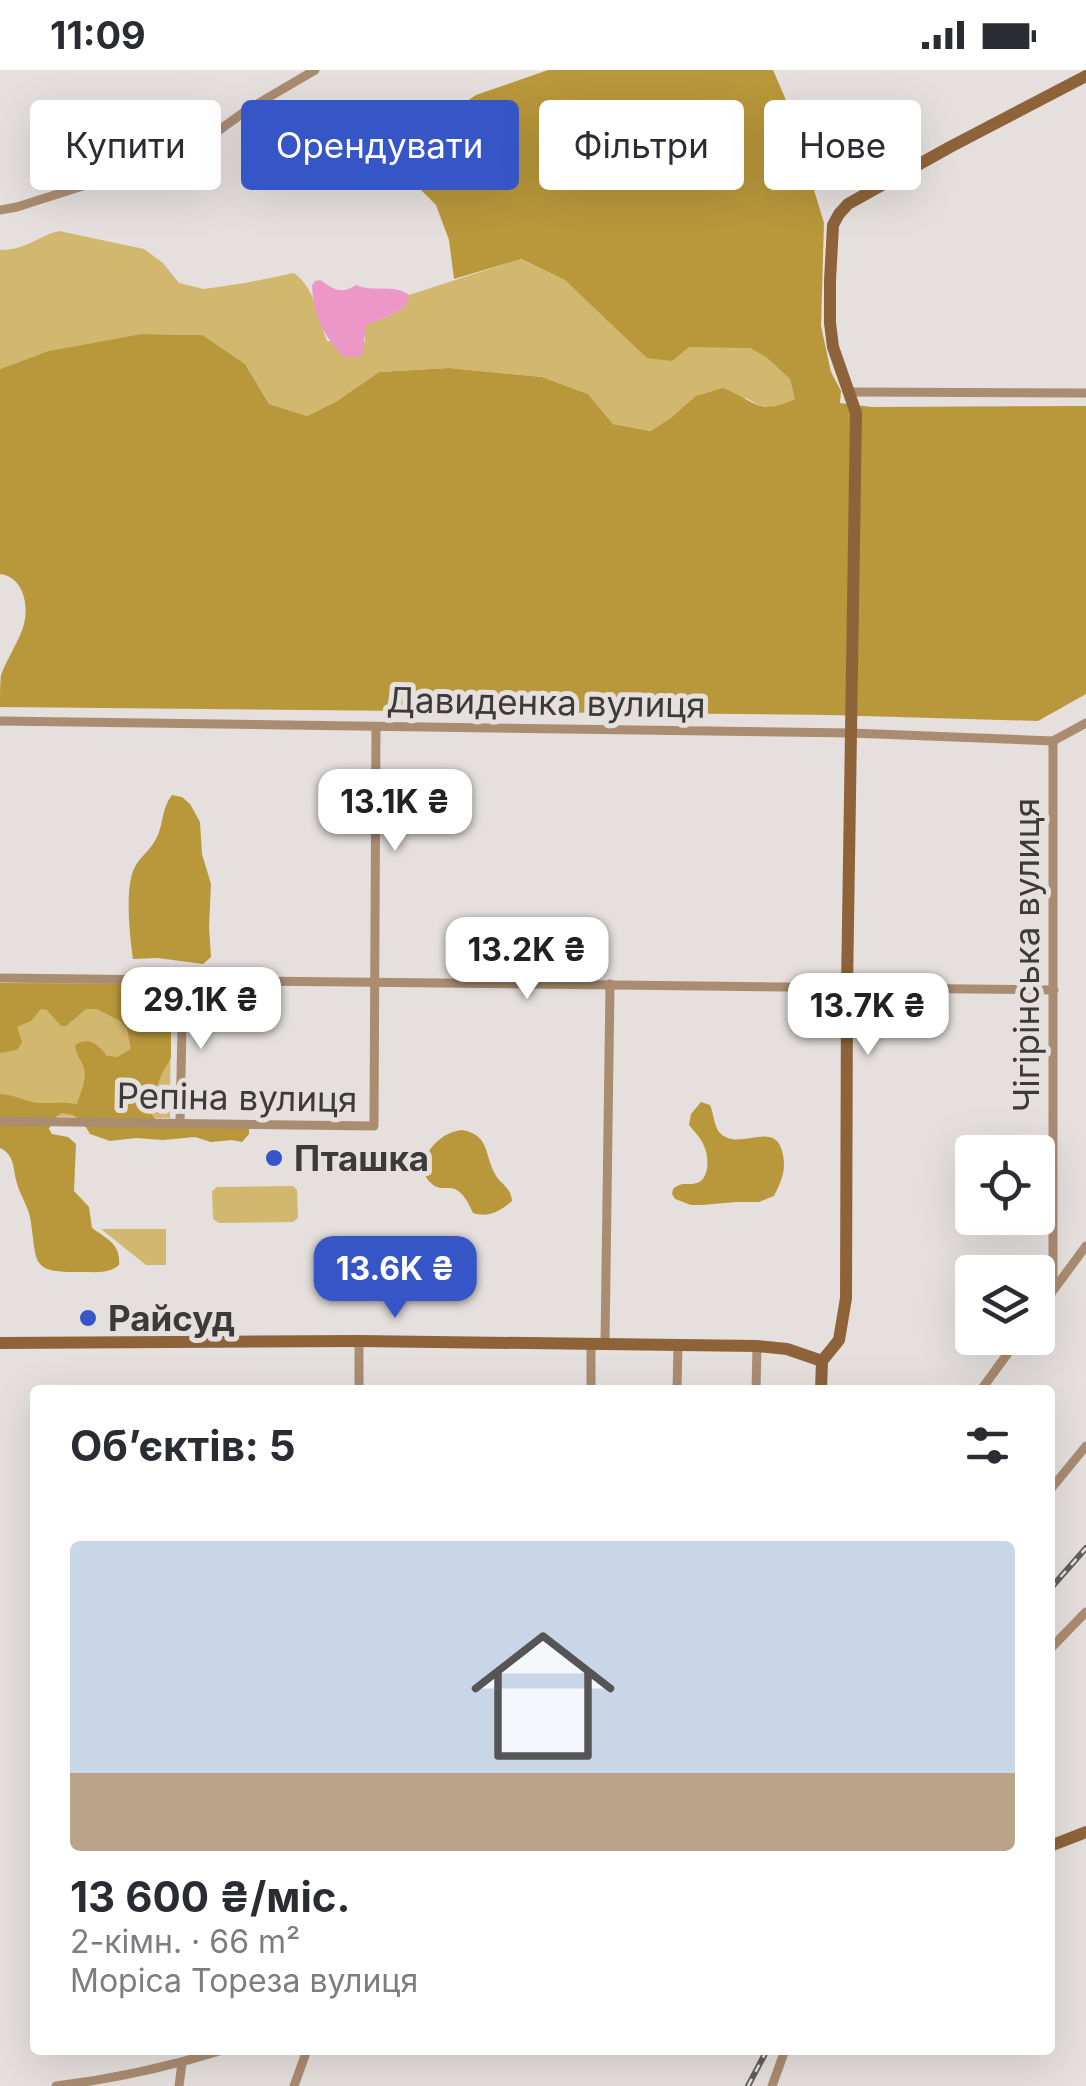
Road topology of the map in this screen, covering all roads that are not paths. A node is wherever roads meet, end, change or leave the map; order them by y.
1 (315, 70) edge
2 (1086, 76) edge
3 (0, 210) edge
4 (850, 392) junction
5 (1086, 392) edge
6 (0, 721) edge
7 (1086, 723) edge
8 (376, 727) junction
9 (852, 733) junction
10 (1053, 741) junction
11 (0, 978) edge
12 (183, 979) junction
13 (375, 981) junction
14 (610, 984) junction
15 (847, 988) junction
16 (1054, 990) junction
17 (0, 1121) edge
18 (180, 1124) junction
19 (1086, 1246) edge
20 (1053, 1255) edge
21 (1055, 1286) edge
22 (359, 1342) junction
23 (0, 1343) edge
24 (598, 1344) junction
25 (678, 1345) junction
26 (757, 1346) junction
27 (1007, 1355) edge
28 (822, 1361) junction
29 (360, 1385) edge
30 (592, 1385) edge
31 (678, 1385) edge
32 (756, 1385) edge
33 (821, 1385) edge
34 (985, 1385) edge
35 (1086, 1446) edge
36 (1055, 1484) edge
37 (1086, 1612) edge
38 (1055, 1644) edge
39 (1086, 1832) edge
40 (1055, 1844) edge
41 (207, 2055) edge
42 (306, 2055) edge
43 (784, 2055) edge
44 (182, 2063) junction
45 (56, 2086) edge
46 (179, 2086) edge
47 (294, 2086) edge
48 (772, 2086) edge

1 - 3 street
2 - 4 street
4 - 5 street
4 - 9 street
6 - 8 street, Давиденка вулиця
7 - 10 street
8 - 9 street, Давиденка вулиця
8 - 13 street, Репiна вулиця
9 - 10 street, Давиденка вулиця
9 - 15 street
10 - 16 street, Чiгiрiнська вулиця
11 - 12 street
12 - 13 street
12 - 18 street
13 - 14 street
13 - 18 street, Репiна вулиця
14 - 15 street
14 - 24 street
15 - 16 street
15 - 28 street
16 - 20 street, Чiгiрiнська вулиця
17 - 18 street, Репiна вулиця
19 - 21 street
22 - 23 street
22 - 24 street
22 - 29 street
24 - 25 street
24 - 30 street
25 - 26 street
25 - 31 street
26 - 28 street
26 - 32 street
27 - 34 street
28 - 33 street
35 - 36 street
37 - 38 street
39 - 40 street
41 - 44 street
42 - 47 street
43 - 48 street
44 - 45 street
44 - 46 street

